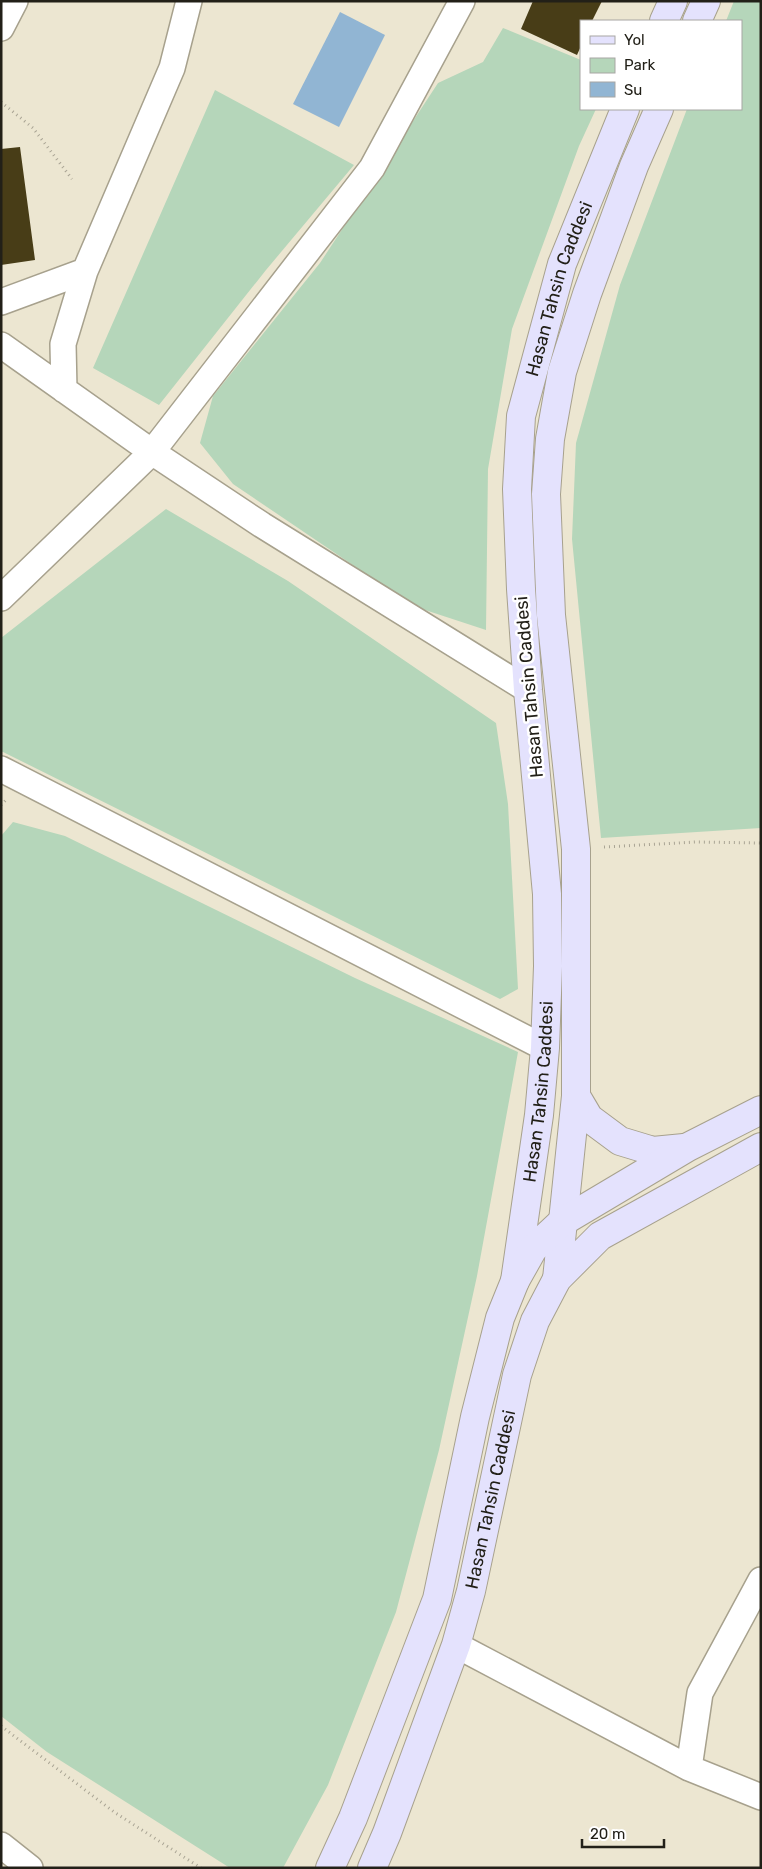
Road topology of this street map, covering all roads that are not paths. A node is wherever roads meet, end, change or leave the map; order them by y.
1 (16, 1) edge
2 (189, 1) edge
3 (462, 1) edge
4 (673, 1) edge
5 (706, 1) edge
6 (664, 20) edge
7 (697, 20) edge
8 (1, 28) edge
9 (625, 110) edge
10 (659, 110) edge
11 (85, 271) junction
12 (1, 302) edge
13 (1, 345) edge
14 (64, 390) junction
15 (152, 452) junction
16 (1, 598) edge
17 (528, 690) junction
18 (562, 720) junction
19 (1, 769) edge
20 (545, 1048) junction
21 (576, 1096) junction
22 (761, 1110) edge
23 (688, 1147) junction
24 (761, 1148) edge
25 (531, 1170) junction
26 (562, 1222) junction
27 (612, 1229) junction
28 (557, 1279) junction
29 (515, 1281) junction
30 (761, 1580) edge
31 (456, 1644) junction
32 (689, 1768) junction
33 (761, 1797) edge
34 (387, 1833) junction
35 (1, 1845) edge
36 (30, 1868) edge
37 (330, 1868) edge
38 (372, 1868) edge
39 (380, 1868) edge

1 - 8 street
2 - 11 street
3 - 15 street
4 - 6 main road
5 - 7 main road
9 - 17 main road, Hasan Tahsin Caddesi
10 - 18 main road, Hasan Tahsin Caddesi
11 - 12 street
11 - 14 street
13 - 14 street
14 - 15 street
15 - 16 street
15 - 17 street
17 - 18 main road
17 - 20 main road, Hasan Tahsin Caddesi
18 - 21 main road, Hasan Tahsin Caddesi
19 - 20 street
20 - 25 main road, Hasan Tahsin Caddesi
21 - 23 main road
21 - 26 main road, Hasan Tahsin Caddesi
22 - 23 main road, Hasan Tahsin Caddesi
23 - 26 main road, Hasan Tahsin Caddesi
24 - 27 main road, Hasan Tahsin Caddesi
25 - 26 main road
25 - 29 main road, Hasan Tahsin Caddesi
26 - 27 main road
26 - 28 main road, Hasan Tahsin Caddesi
26 - 29 main road, Hasan Tahsin Caddesi
27 - 28 main road, Hasan Tahsin Caddesi
28 - 31 main road, Hasan Tahsin Caddesi
29 - 37 main road, Hasan Tahsin Caddesi
30 - 32 street
31 - 32 street
31 - 34 main road, Hasan Tahsin Caddesi
32 - 33 street
34 - 38 main road, Hasan Tahsin Caddesi
34 - 39 main road
35 - 36 street

